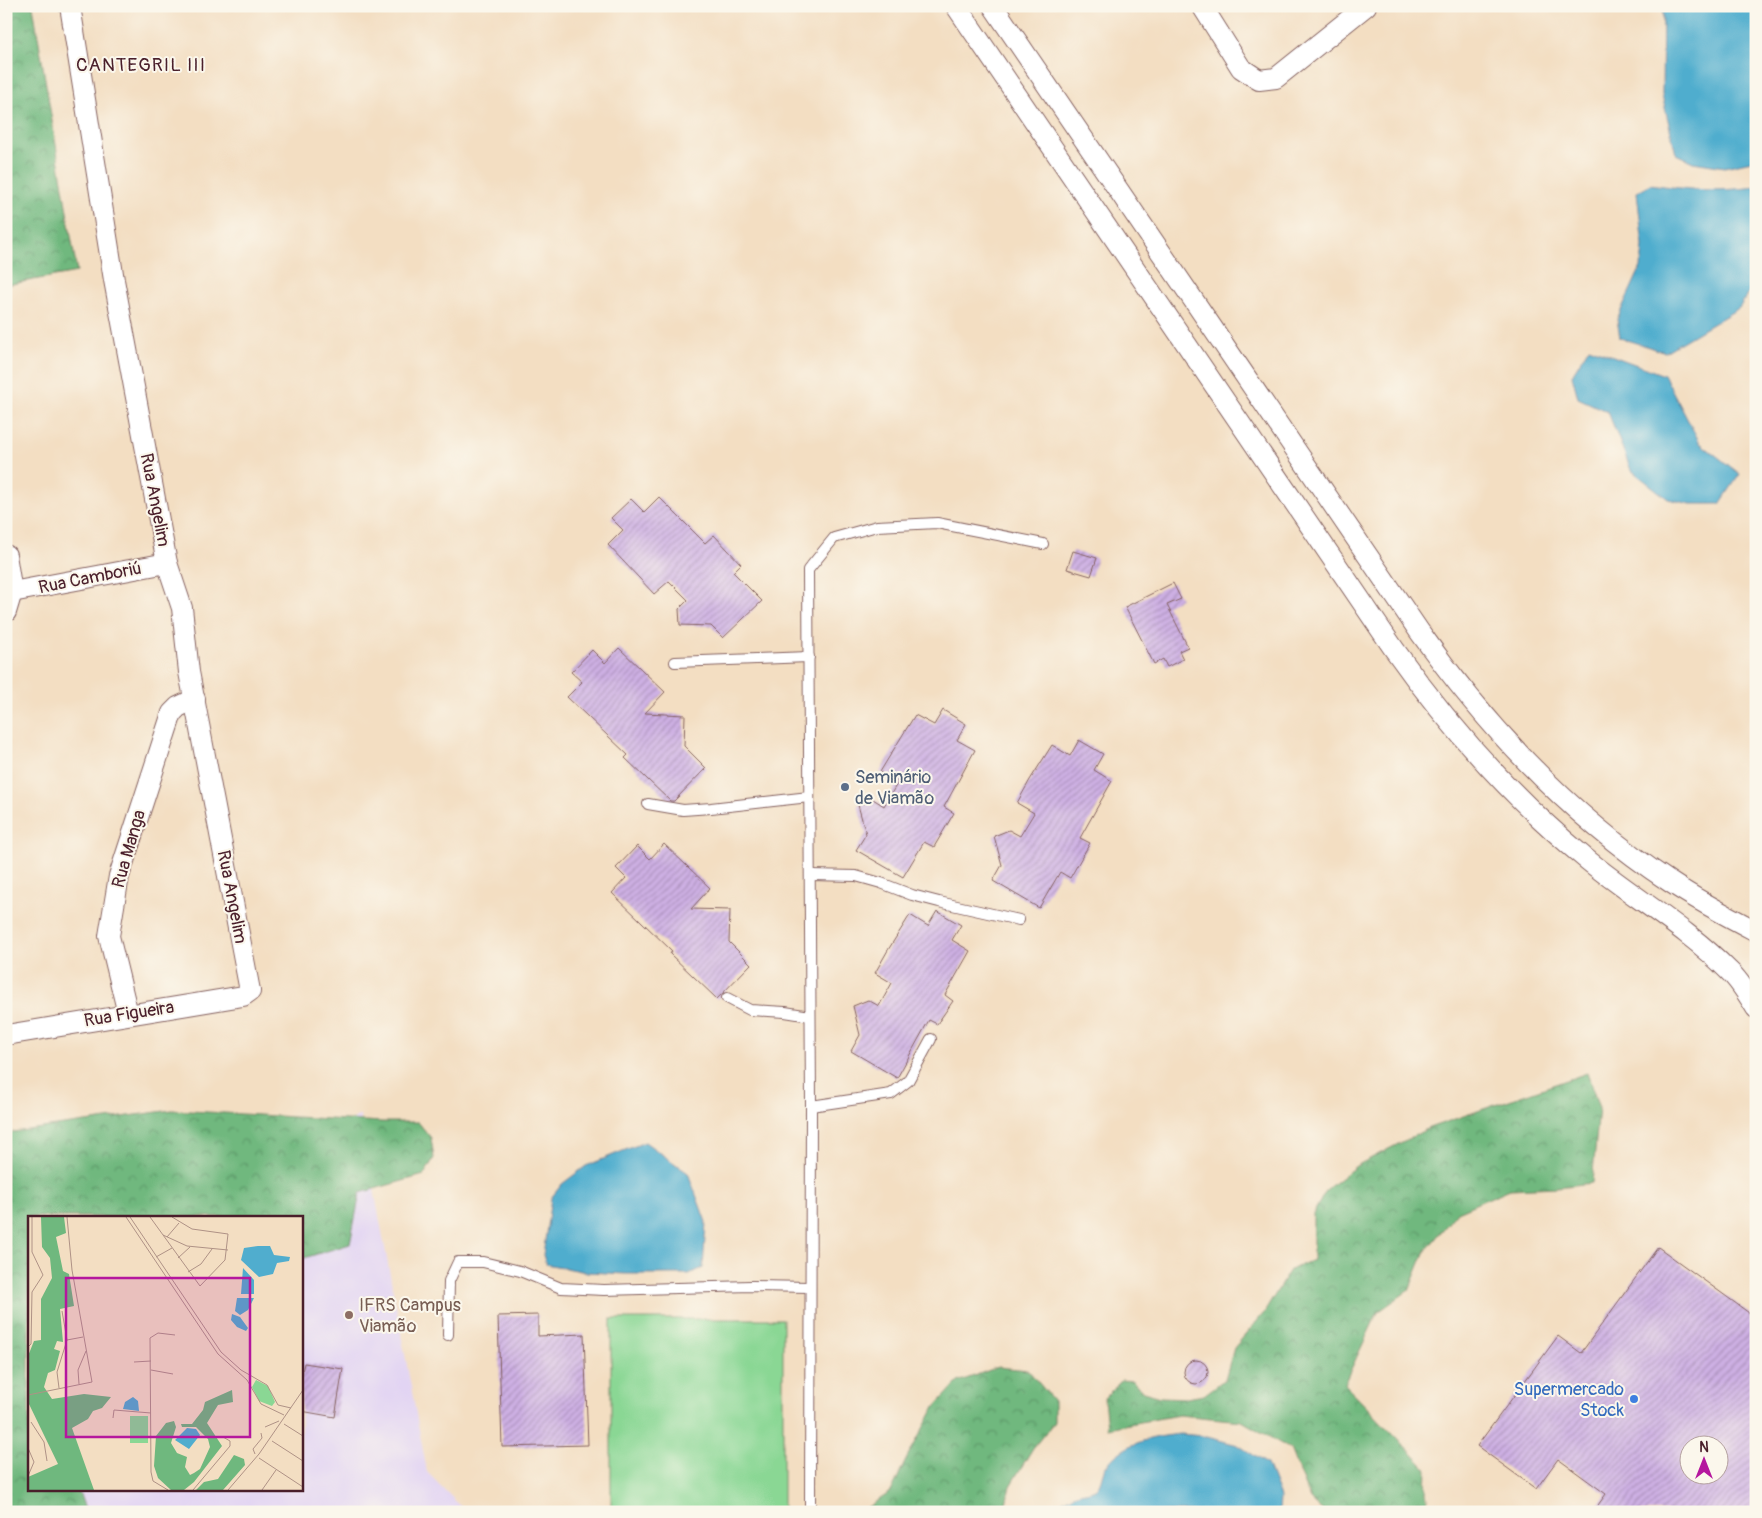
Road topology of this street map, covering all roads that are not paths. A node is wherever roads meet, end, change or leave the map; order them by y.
1 (70, 6) edge
2 (956, 6) edge
3 (993, 6) edge
4 (1202, 6) edge
5 (1366, 6) edge
6 (1089, 147) junction
7 (1064, 165) junction
8 (1043, 544) dead end
9 (6, 555) edge
10 (167, 563) junction
11 (1380, 572) junction
12 (1354, 591) junction
13 (12, 592) junction
14 (6, 612) edge
15 (808, 657) junction
16 (675, 662) dead end
17 (195, 699) junction
18 (809, 797) junction
19 (648, 804) dead end
20 (810, 875) junction
21 (1019, 920) dead end
22 (1756, 931) edge
23 (250, 991) joint
24 (727, 998) dead end
25 (1756, 1008) edge
26 (128, 1014) junction
27 (810, 1016) junction
28 (6, 1035) edge
29 (932, 1039) dead end
30 (811, 1106) junction
31 (809, 1287) junction
32 (448, 1335) dead end
33 (810, 1512) edge

1 - 10 street, Rua Angelim
2 - 7 street
3 - 6 street
4 - 5 street
6 - 7 street
6 - 11 street
7 - 12 street
8 - 15 lane
9 - 13 street
10 - 13 street, Rua Camboriú
10 - 17 street, Rua Angelim
11 - 12 street
11 - 22 street
12 - 25 street
13 - 14 street
15 - 16 lane
15 - 18 lane
17 - 23 street, Rua Angelim
17 - 26 street, Rua Manga
18 - 19 lane
18 - 20 lane
20 - 21 lane
20 - 27 lane
23 - 26 street, Rua Figueira
24 - 27 lane
26 - 28 street, Rua Figueira
27 - 30 lane
29 - 30 lane
30 - 31 lane
31 - 32 lane
31 - 33 lane

